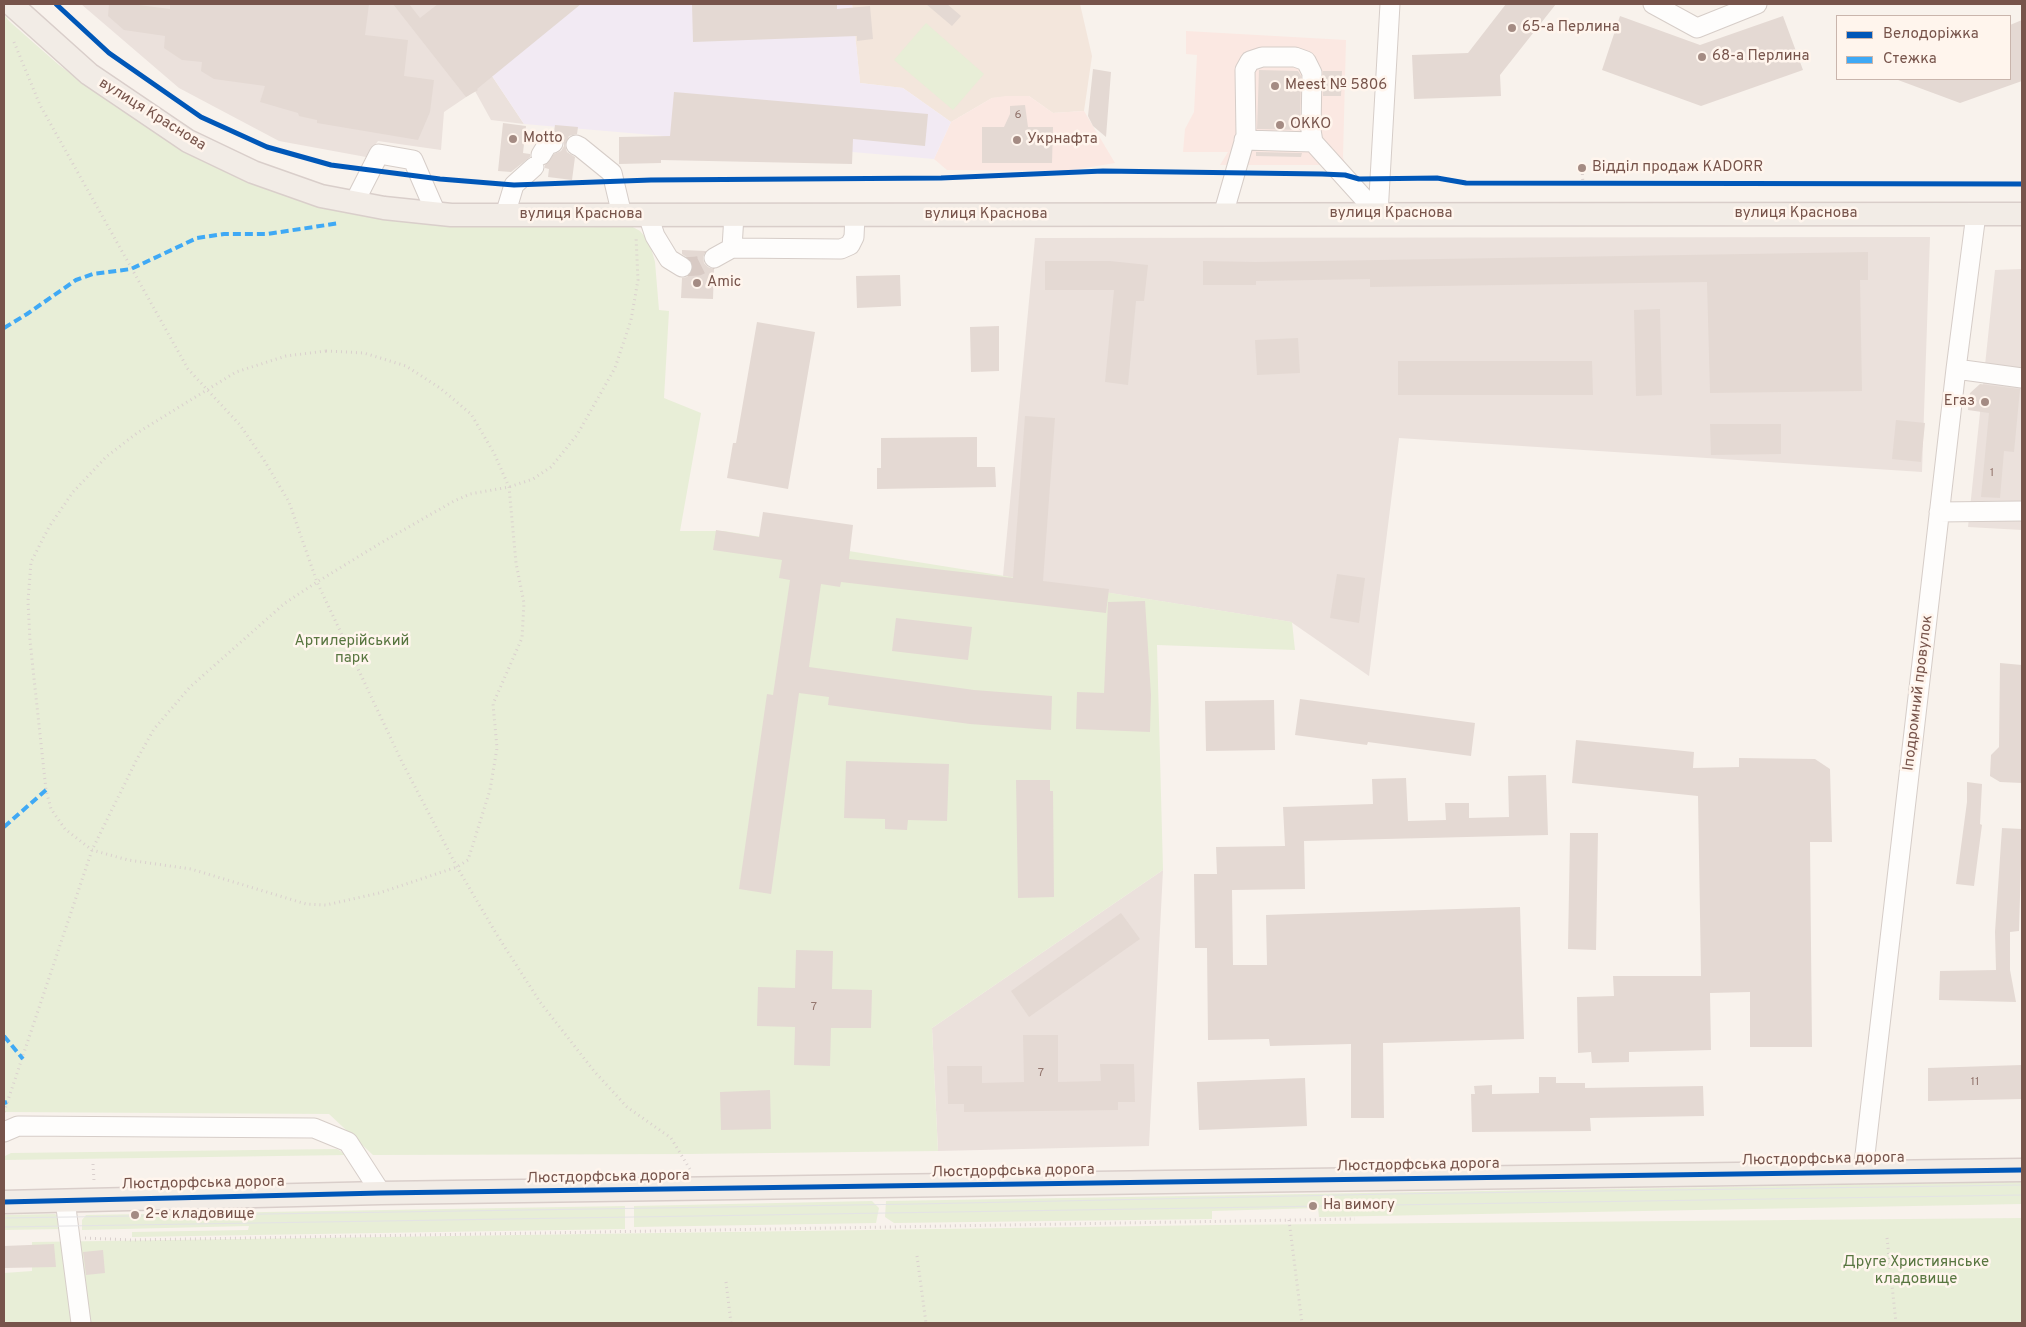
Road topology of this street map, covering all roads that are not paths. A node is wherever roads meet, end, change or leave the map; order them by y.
1 (11, 4) edge
2 (1390, 4) edge
3 (1653, 4) edge
4 (1757, 4) edge
5 (1244, 140) junction
6 (1313, 142) junction
7 (576, 145) dead end
8 (543, 155) dead end
9 (354, 203) junction
10 (436, 213) junction
11 (1223, 214) junction
12 (1378, 214) junction
13 (1976, 214) junction
14 (2022, 214) edge
15 (622, 215) junction
16 (648, 215) junction
17 (734, 215) junction
18 (855, 215) junction
19 (505, 216) junction
20 (732, 248) junction
21 (714, 258) tunnel mouth
22 (682, 267) dead end
23 (1956, 369) junction
24 (2022, 378) edge
25 (2022, 511) edge
26 (1940, 512) junction
27 (4, 1132) edge
28 (2022, 1170) edge
29 (1863, 1172) junction
30 (381, 1193) junction
31 (65, 1200) junction
32 (4, 1202) edge
33 (81, 1323) edge

1 - 9 main road, вулиця Краснова
2 - 12 street
3 - 4 street
5 - 6 street
5 - 6 street
5 - 11 street
6 - 12 street
7 - 15 street
8 - 19 street
9 - 10 main road, вулиця Краснова
9 - 10 street
10 - 19 main road, вулиця Краснова
11 - 12 main road, вулиця Краснова
11 - 18 main road, вулиця Краснова
12 - 13 main road, вулиця Краснова
13 - 14 main road, вулиця Краснова
13 - 23 street, Іподромний провулок
15 - 16 main road, вулиця Краснова
15 - 19 main road, вулиця Краснова
16 - 17 main road, вулиця Краснова
16 - 22 street
17 - 18 main road, вулиця Краснова
17 - 20 street
18 - 20 street
20 - 21 street
23 - 24 street
23 - 26 street, Іподромний провулок
25 - 26 street
26 - 29 street, Іподромний провулок
27 - 30 street
28 - 29 main road, Люстдорфська дорога
29 - 30 main road, Люстдорфська дорога
30 - 31 main road, Люстдорфська дорога
31 - 32 main road, Люстдорфська дорога
31 - 33 street

